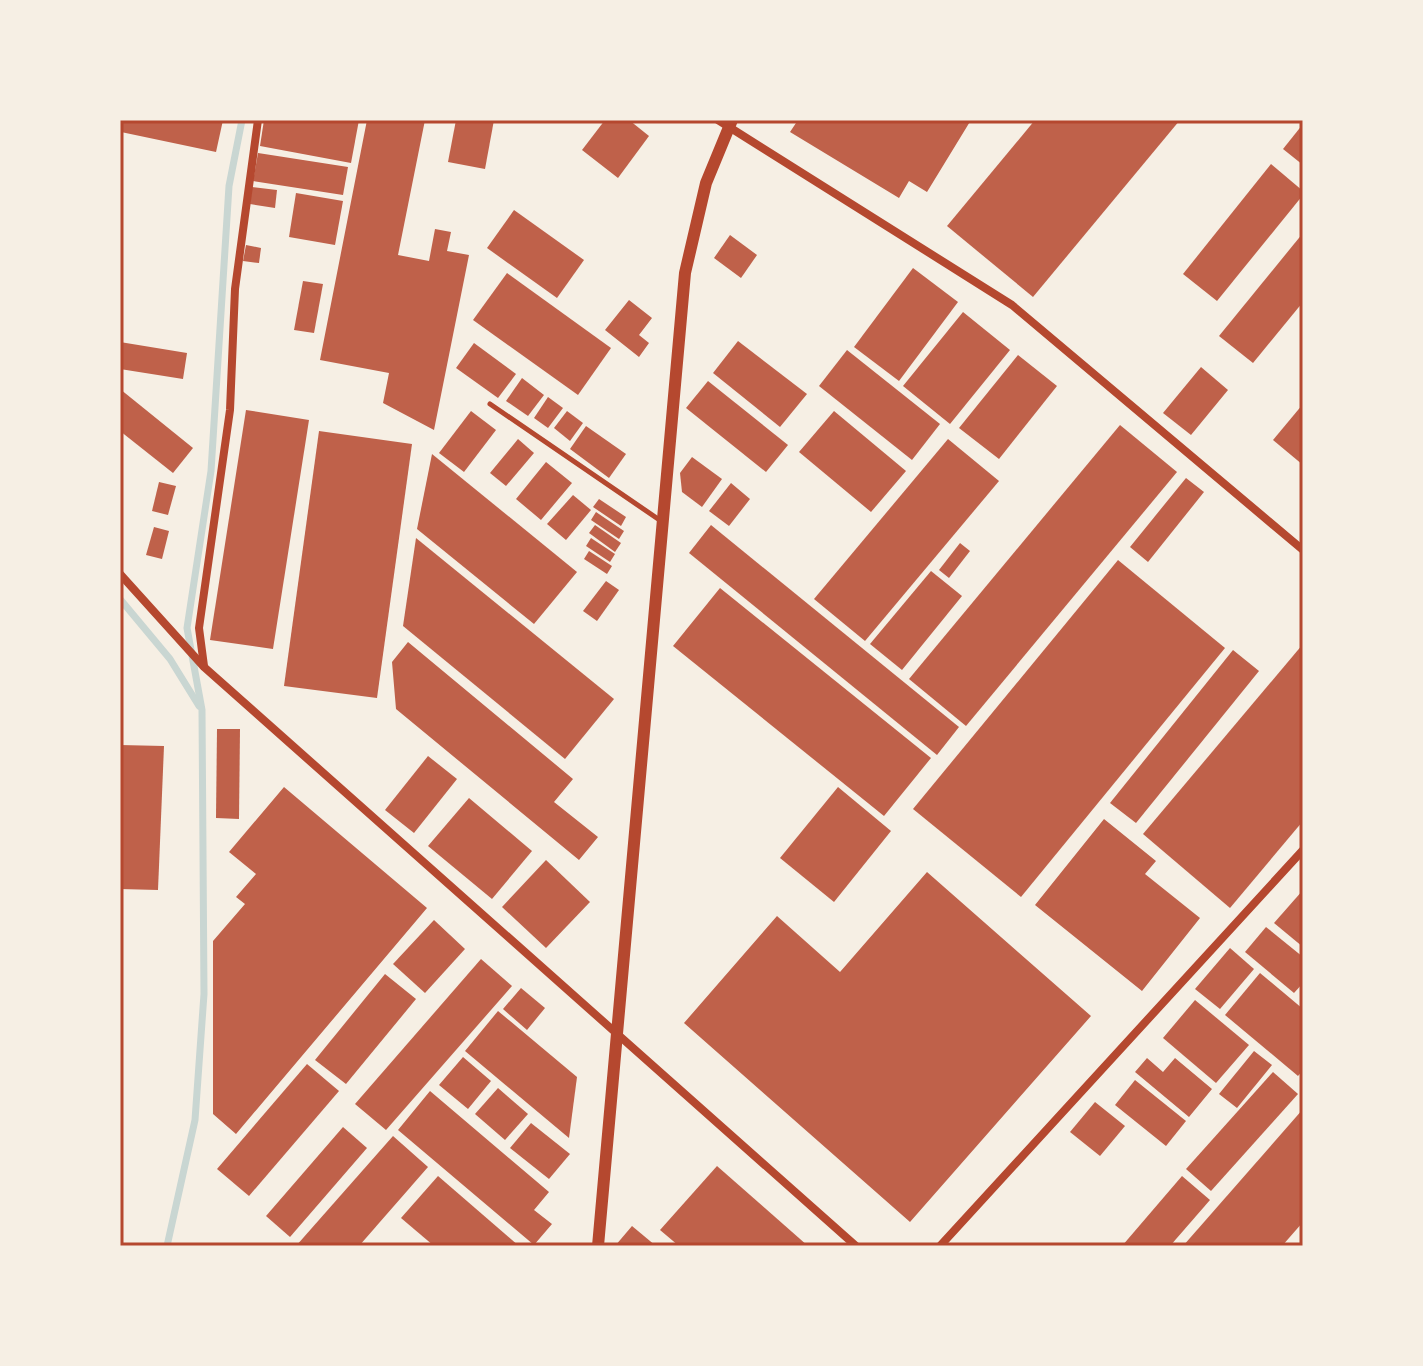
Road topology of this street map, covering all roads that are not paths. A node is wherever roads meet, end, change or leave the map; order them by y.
1 (258, 120) edge
2 (727, 122) edge
3 (490, 404) dead end
4 (662, 522) junction
5 (1303, 550) edge
6 (120, 574) edge
7 (204, 667) junction
8 (1303, 850) edge
9 (615, 1031) junction
10 (598, 1246) edge
11 (856, 1246) edge
12 (940, 1246) edge

1 - 7 street
2 - 4 street
2 - 5 street
3 - 4 lane
4 - 9 street
6 - 7 street
7 - 9 street
8 - 12 street
9 - 10 street
9 - 11 street

